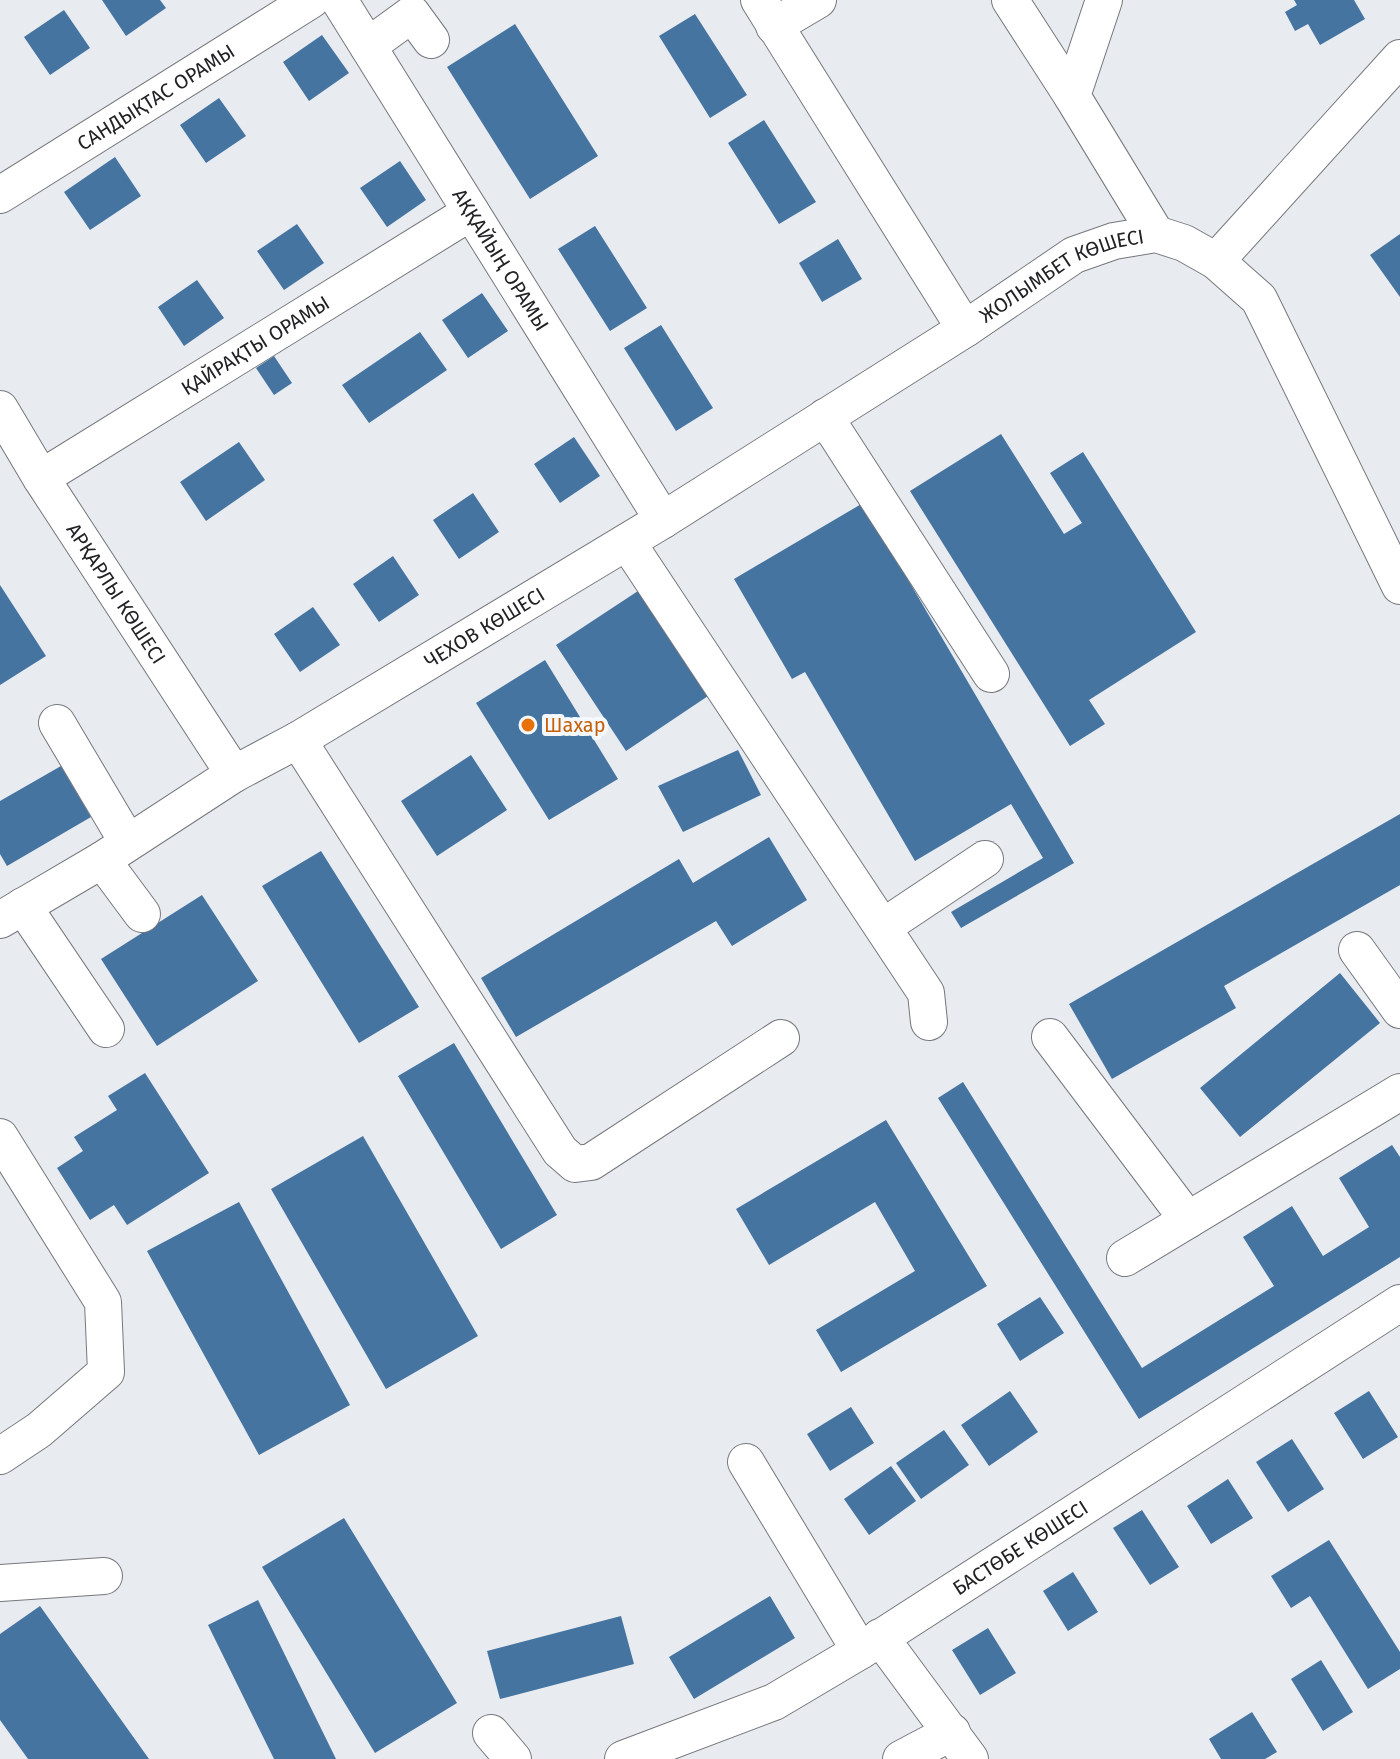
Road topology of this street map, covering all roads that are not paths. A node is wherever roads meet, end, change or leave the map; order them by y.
1 (311, 0) edge
2 (339, 0) edge
3 (818, 0) edge
4 (1010, 0) edge
5 (1104, 0) edge
6 (767, 13) edge
7 (431, 40) dead end
8 (368, 46) junction
9 (1400, 58) edge
10 (1072, 96) junction
11 (0, 195) edge
12 (471, 212) junction
13 (1156, 234) junction
14 (1216, 261) junction
15 (965, 329) junction
16 (0, 409) edge
17 (825, 417) junction
18 (41, 478) junction
19 (663, 520) junction
20 (627, 542) junction
21 (1400, 586) edge
22 (991, 674) dead end
23 (57, 723) dead end
24 (298, 740) junction
25 (234, 774) junction
26 (114, 851) junction
27 (985, 859) dead end
28 (11, 913) edge
29 (142, 914) dead end
30 (883, 927) junction
31 (1357, 950) dead end
32 (1400, 1010) edge
33 (929, 1022) dead end
34 (106, 1029) dead end
35 (1050, 1037) dead end
36 (781, 1038) dead end
37 (1400, 1092) edge
38 (0, 1137) edge
39 (1188, 1220) junction
40 (1125, 1258) dead end
41 (1400, 1303) edge
42 (0, 1456) edge
43 (746, 1462) dead end
44 (104, 1576) dead end
45 (0, 1583) edge
46 (870, 1644) junction
47 (961, 1745) edge
48 (623, 1759) edge
49 (901, 1759) edge

1 - 11 street, САНДЫҚТАС ОРАМЫ
2 - 8 street, АҚҚАЙЫҢ ОРАМЫ
3 - 6 street
4 - 10 street
5 - 10 street
6 - 15 street, ЖОЛЫМБЕТ КӨШЕСІ
7 - 8 street
8 - 12 street, АҚҚАЙЫҢ ОРАМЫ
9 - 14 street
10 - 13 street
12 - 18 street, ҚАЙРАҚТЫ ОРАМЫ
12 - 19 street, АҚҚАЙЫҢ ОРАМЫ
13 - 14 street, ЖОЛЫМБЕТ КӨШЕСІ
13 - 15 street, ЖОЛЫМБЕТ КӨШЕСІ
14 - 21 street, ЖОЛЫМБЕТ КӨШЕСІ
15 - 17 street, ЧЕХОВ КӨШЕСІ
16 - 18 street, АРҚАРЛЫ КӨШЕСІ
17 - 19 street, ЧЕХОВ КӨШЕСІ
17 - 22 street
18 - 25 street, АРҚАРЛЫ КӨШЕСІ
19 - 20 street, ЧЕХОВ КӨШЕСІ
20 - 24 street, ЧЕХОВ КӨШЕСІ
20 - 30 street
23 - 26 street
24 - 25 street, ЧЕХОВ КӨШЕСІ
24 - 36 street
25 - 26 street, ЧЕХОВ КӨШЕСІ
26 - 28 street, ЧЕХОВ КӨШЕСІ
26 - 29 street
27 - 30 street
28 - 34 street
30 - 33 street
31 - 32 street
35 - 39 street
37 - 39 street
38 - 42 street
39 - 40 street
41 - 46 street, БАСТӨБЕ КӨШЕСІ
43 - 46 street
44 - 45 street
46 - 47 street
46 - 48 street, БАСТӨБЕ КӨШЕСІ
47 - 49 street

